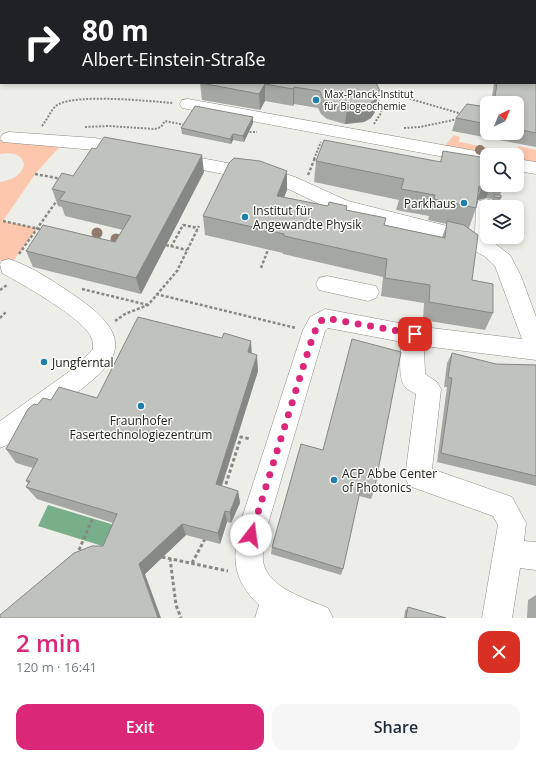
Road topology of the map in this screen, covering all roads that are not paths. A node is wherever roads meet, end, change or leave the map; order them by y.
1 (188, 112) road end
2 (252, 131) dead end
3 (9, 138) road end
4 (435, 150) junction
5 (480, 158) edge
6 (524, 166) edge
7 (536, 168) edge
8 (484, 246) joint
9 (9, 268) road end
10 (327, 284) dead end
11 (368, 292) dead end
12 (415, 334) junction
13 (536, 348) edge
14 (0, 436) edge
15 (508, 554) junction
16 (536, 556) edge
17 (272, 609) edge
18 (318, 618) edge
19 (497, 618) edge

1 - 4 street
2 - 4 street
3 - 8 street
4 - 5 street
6 - 7 street
8 - 13 street
9 - 14 street
10 - 11 street
12 - 13 street
12 - 15 street
12 - 17 street
15 - 16 street
15 - 19 street
17 - 18 street

